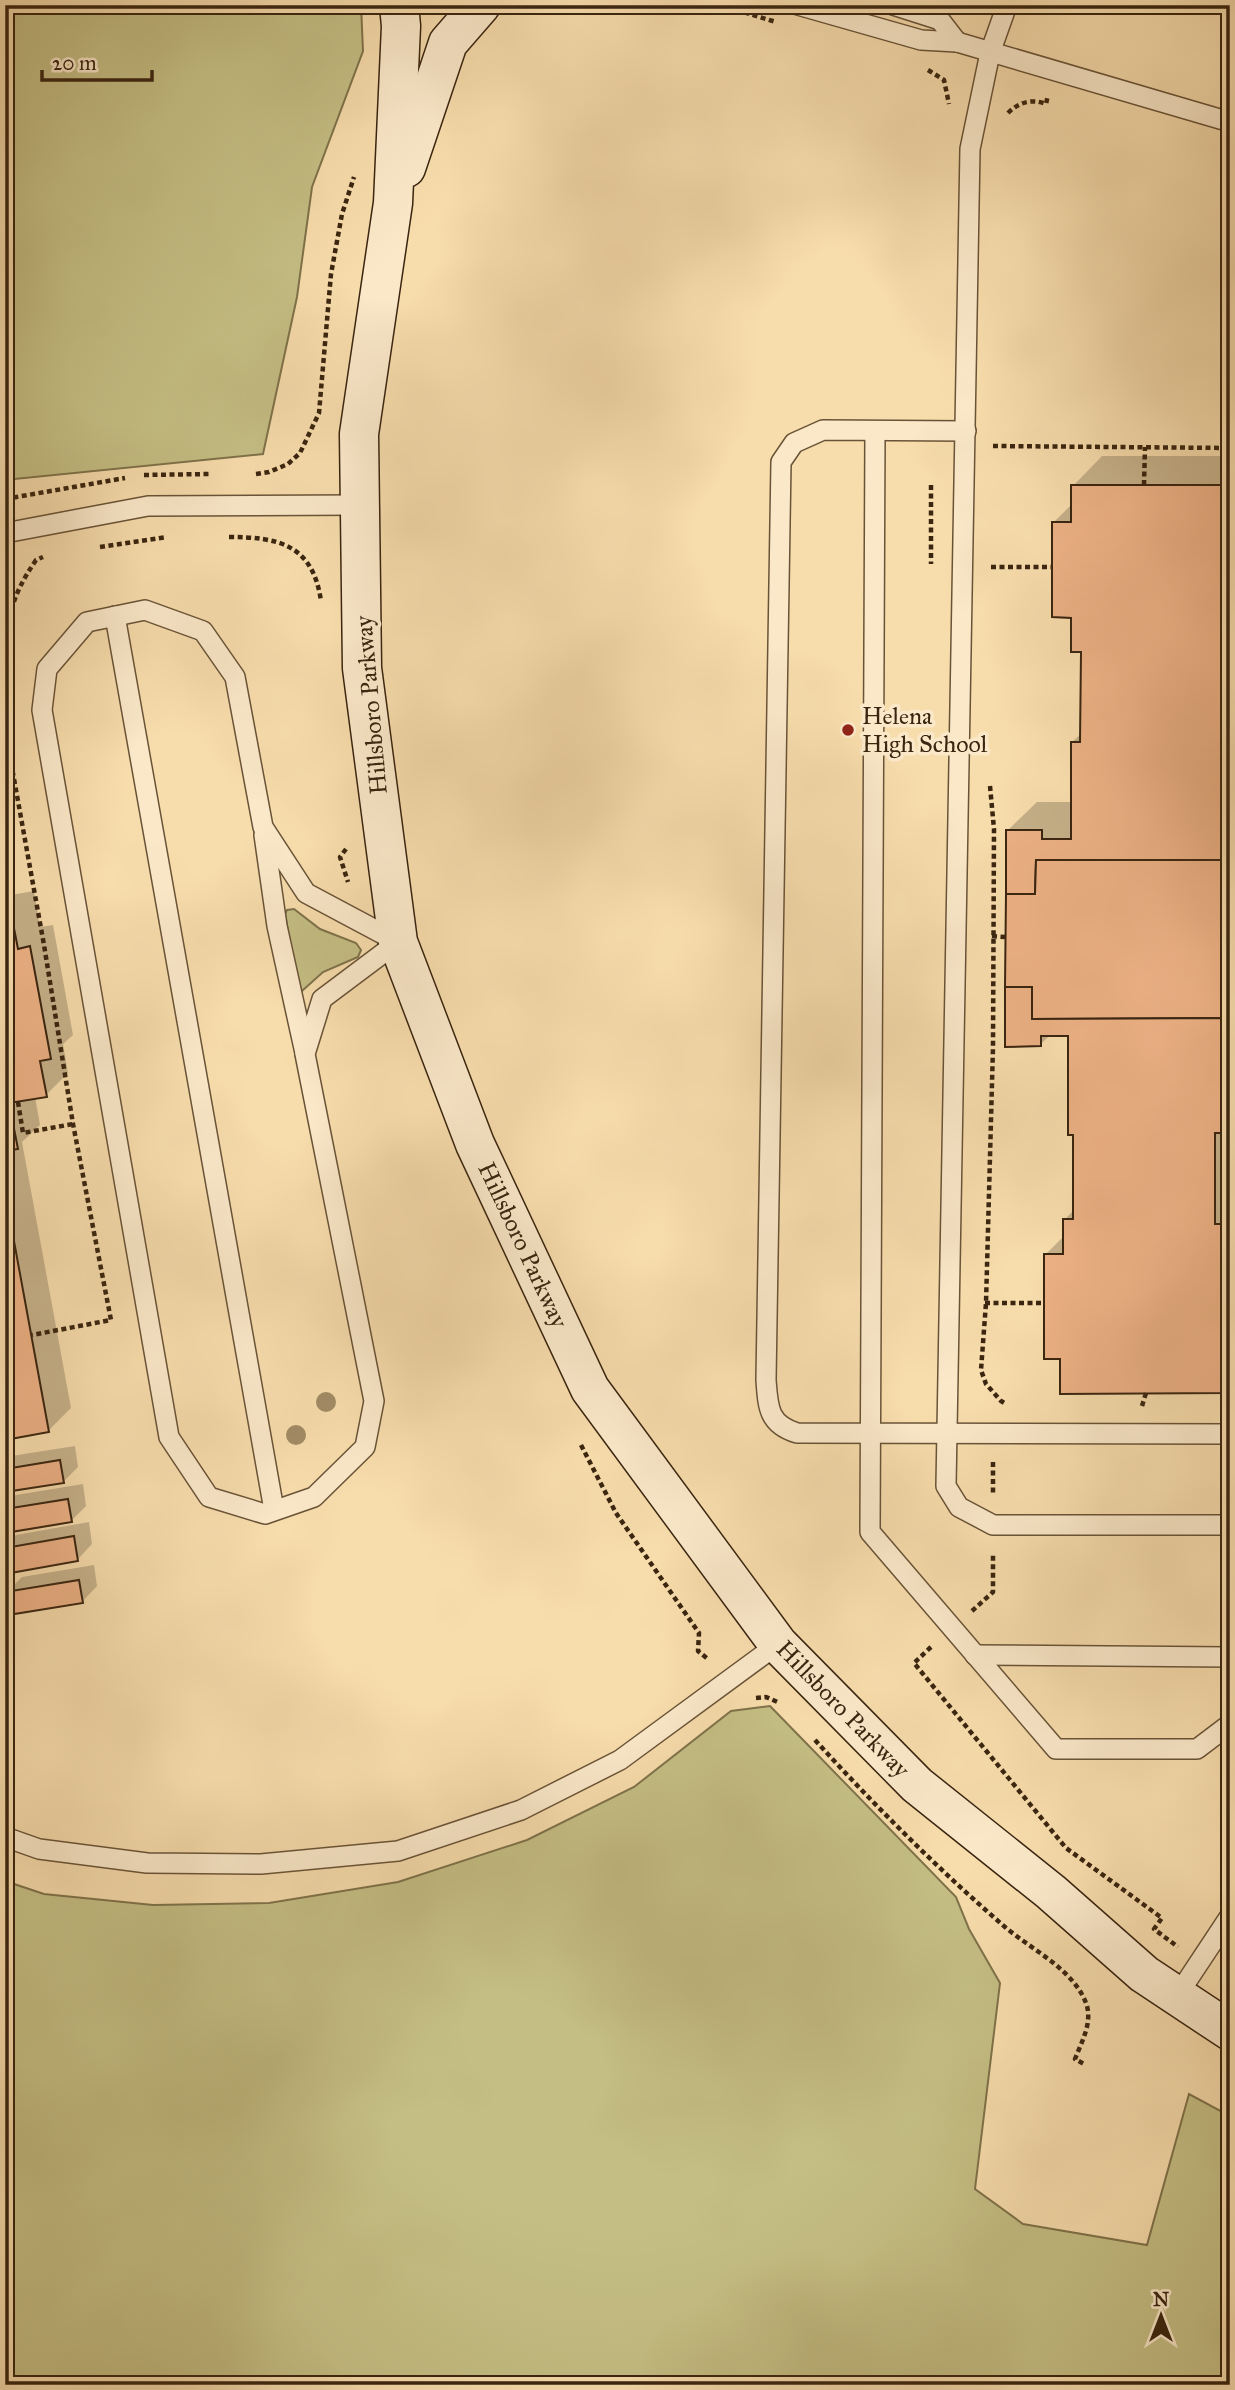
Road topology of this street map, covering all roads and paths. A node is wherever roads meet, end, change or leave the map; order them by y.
1 (400, 5) edge
2 (481, 5) edge
3 (798, 5) edge
4 (893, 5) edge
5 (1007, 5) edge
6 (957, 42) junction
7 (990, 53) junction
8 (1230, 122) edge
9 (357, 169) dead end
10 (393, 203) junction
11 (875, 431) junction
12 (966, 431) junction
13 (989, 446) dead end
14 (1145, 447) junction
15 (1230, 448) edge
16 (256, 474) dead end
17 (1144, 485) dead end
18 (360, 505) junction
19 (5, 533) edge
20 (115, 616) junction
21 (5, 729) edge
22 (989, 776) dead end
23 (263, 827) junction
24 (398, 942) junction
25 (305, 1054) junction
26 (18, 1102) dead end
27 (73, 1124) junction
28 (951, 1303) junction
29 (986, 1303) junction
30 (1044, 1303) dead end
31 (32, 1335) dead end
32 (1010, 1405) dead end
33 (1141, 1409) dead end
34 (1154, 1409) dead end
35 (870, 1433) junction
36 (948, 1434) junction
37 (1230, 1434) edge
38 (274, 1510) junction
39 (1230, 1525) edge
40 (778, 1644) junction
41 (975, 1655) junction
42 (1230, 1657) edge
43 (914, 1663) dead end
44 (755, 1698) dead end
45 (785, 1707) dead end
46 (1230, 1724) edge
47 (809, 1733) dead end
48 (5, 1837) edge
49 (1230, 1916) edge
50 (1162, 1918) dead end
51 (1177, 1996) junction
52 (1230, 2031) edge
53 (1084, 2064) dead end

1 - 10 street, Hillsboro Parkway
2 - 10 street, Hillsboro Parkway
3 - 6 lane
4 - 6 lane
5 - 7 lane
6 - 7 lane
7 - 8 lane
7 - 12 lane
9 - 16 path
10 - 18 street, Hillsboro Parkway
11 - 12 lane
11 - 35 lane
11 - 35 lane
12 - 28 lane
13 - 14 path
14 - 15 path
14 - 17 path
18 - 19 lane
18 - 24 street, Hillsboro Parkway
20 - 23 lane
20 - 38 lane
20 - 38 lane
21 - 27 path
22 - 29 path
23 - 24 lane
23 - 25 lane
24 - 25 lane
24 - 40 street, Hillsboro Parkway
25 - 38 lane
26 - 27 path
27 - 31 path
28 - 29 path
28 - 36 lane
29 - 30 path
29 - 32 path
33 - 34 path
35 - 36 lane
35 - 41 lane
36 - 37 lane
36 - 39 lane
40 - 48 lane
40 - 51 street, Hillsboro Parkway
41 - 42 lane
41 - 46 lane
43 - 50 path
44 - 45 path
47 - 53 path
49 - 51 lane
51 - 52 street, Hillsboro Parkway

